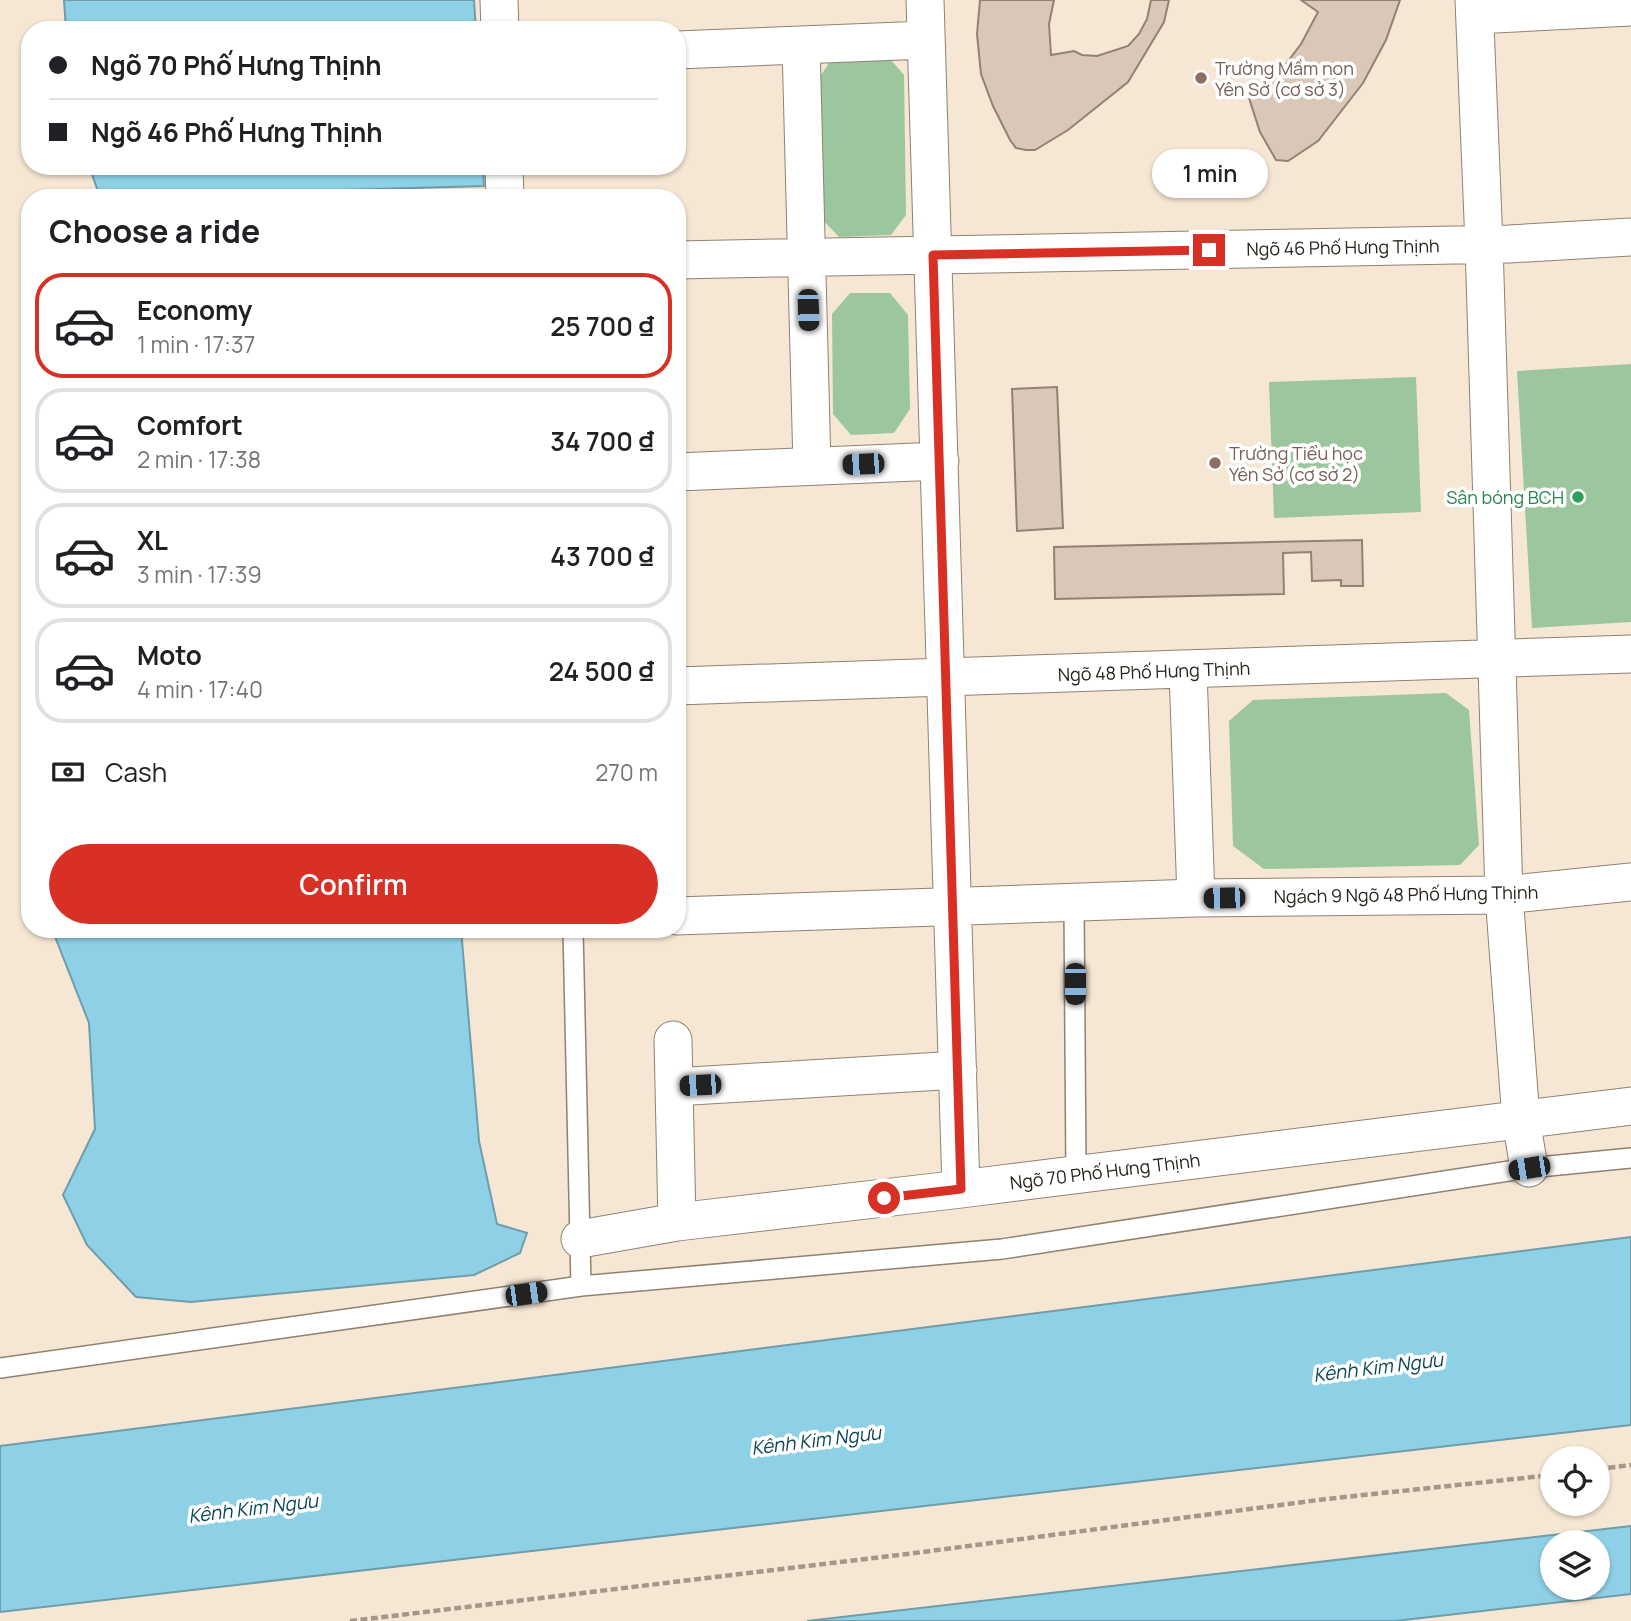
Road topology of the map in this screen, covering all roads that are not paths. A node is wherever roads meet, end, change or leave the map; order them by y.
1 (499, 0) edge
2 (925, 0) edge
3 (1474, 8) edge
4 (1631, 8) edge
5 (500, 21) edge
6 (926, 40) junction
7 (802, 45) junction
8 (686, 50) edge
9 (1631, 237) edge
10 (1484, 244) junction
11 (933, 255) junction
12 (806, 257) junction
13 (686, 260) edge
14 (940, 461) junction
15 (812, 466) junction
16 (686, 472) edge
17 (1631, 654) edge
18 (1498, 661) junction
19 (1188, 671) junction
20 (947, 677) junction
21 (686, 686) edge
22 (1631, 882) edge
23 (1504, 895) junction
24 (1196, 898) junction
25 (1074, 903) junction
26 (954, 907) junction
27 (686, 916) edge
28 (573, 938) edge
29 (673, 1040) dead end
30 (958, 1070) junction
31 (674, 1087) junction
32 (1631, 1106) edge
33 (1521, 1119) junction
34 (1631, 1158) edge
35 (1529, 1168) junction
36 (1076, 1174) junction
37 (961, 1189) junction
38 (677, 1222) junction
39 (580, 1239) junction
40 (581, 1286) junction
41 (0, 1367) edge

1 - 5 street
2 - 6 street
3 - 4 street
3 - 10 street
6 - 7 street
6 - 11 street
7 - 8 street
7 - 12 street
9 - 10 street, Ngõ 46 Phố Hưng Thịnh
10 - 11 street, Ngõ 46 Phố Hưng Thịnh
10 - 18 street
11 - 12 street, Ngõ 46 Phố Hưng Thịnh
11 - 14 street
12 - 13 street, Ngõ 46 Phố Hưng Thịnh
12 - 15 street
14 - 15 street
14 - 20 street
15 - 16 street
17 - 18 street, Ngõ 48 Phố Hưng Thịnh
18 - 19 street, Ngõ 48 Phố Hưng Thịnh
18 - 23 street
19 - 20 street, Ngõ 48 Phố Hưng Thịnh
19 - 24 street
20 - 21 street, Ngõ 48 Phố Hưng Thịnh
20 - 26 street
22 - 23 street, Ngách 9 Ngõ 48 Phố Hưng Thịnh
23 - 24 street, Ngách 9 Ngõ 48 Phố Hưng Thịnh
23 - 33 street
24 - 25 street, Ngách 9 Ngõ 48 Phố Hưng Thịnh
25 - 26 street, Ngách 9 Ngõ 48 Phố Hưng Thịnh
25 - 36 lane
26 - 27 street, Ngách 9 Ngõ 48 Phố Hưng Thịnh
26 - 30 street
28 - 39 lane
29 - 31 street
30 - 31 street
30 - 37 street
31 - 38 street
32 - 33 street, Ngõ 70 Phố Hưng Thịnh
33 - 35 street
33 - 36 street, Ngõ 70 Phố Hưng Thịnh
34 - 35 lane
35 - 40 lane
36 - 37 street, Ngõ 70 Phố Hưng Thịnh
37 - 38 street, Ngõ 70 Phố Hưng Thịnh
38 - 39 street, Ngõ 70 Phố Hưng Thịnh
39 - 40 lane
40 - 41 lane

